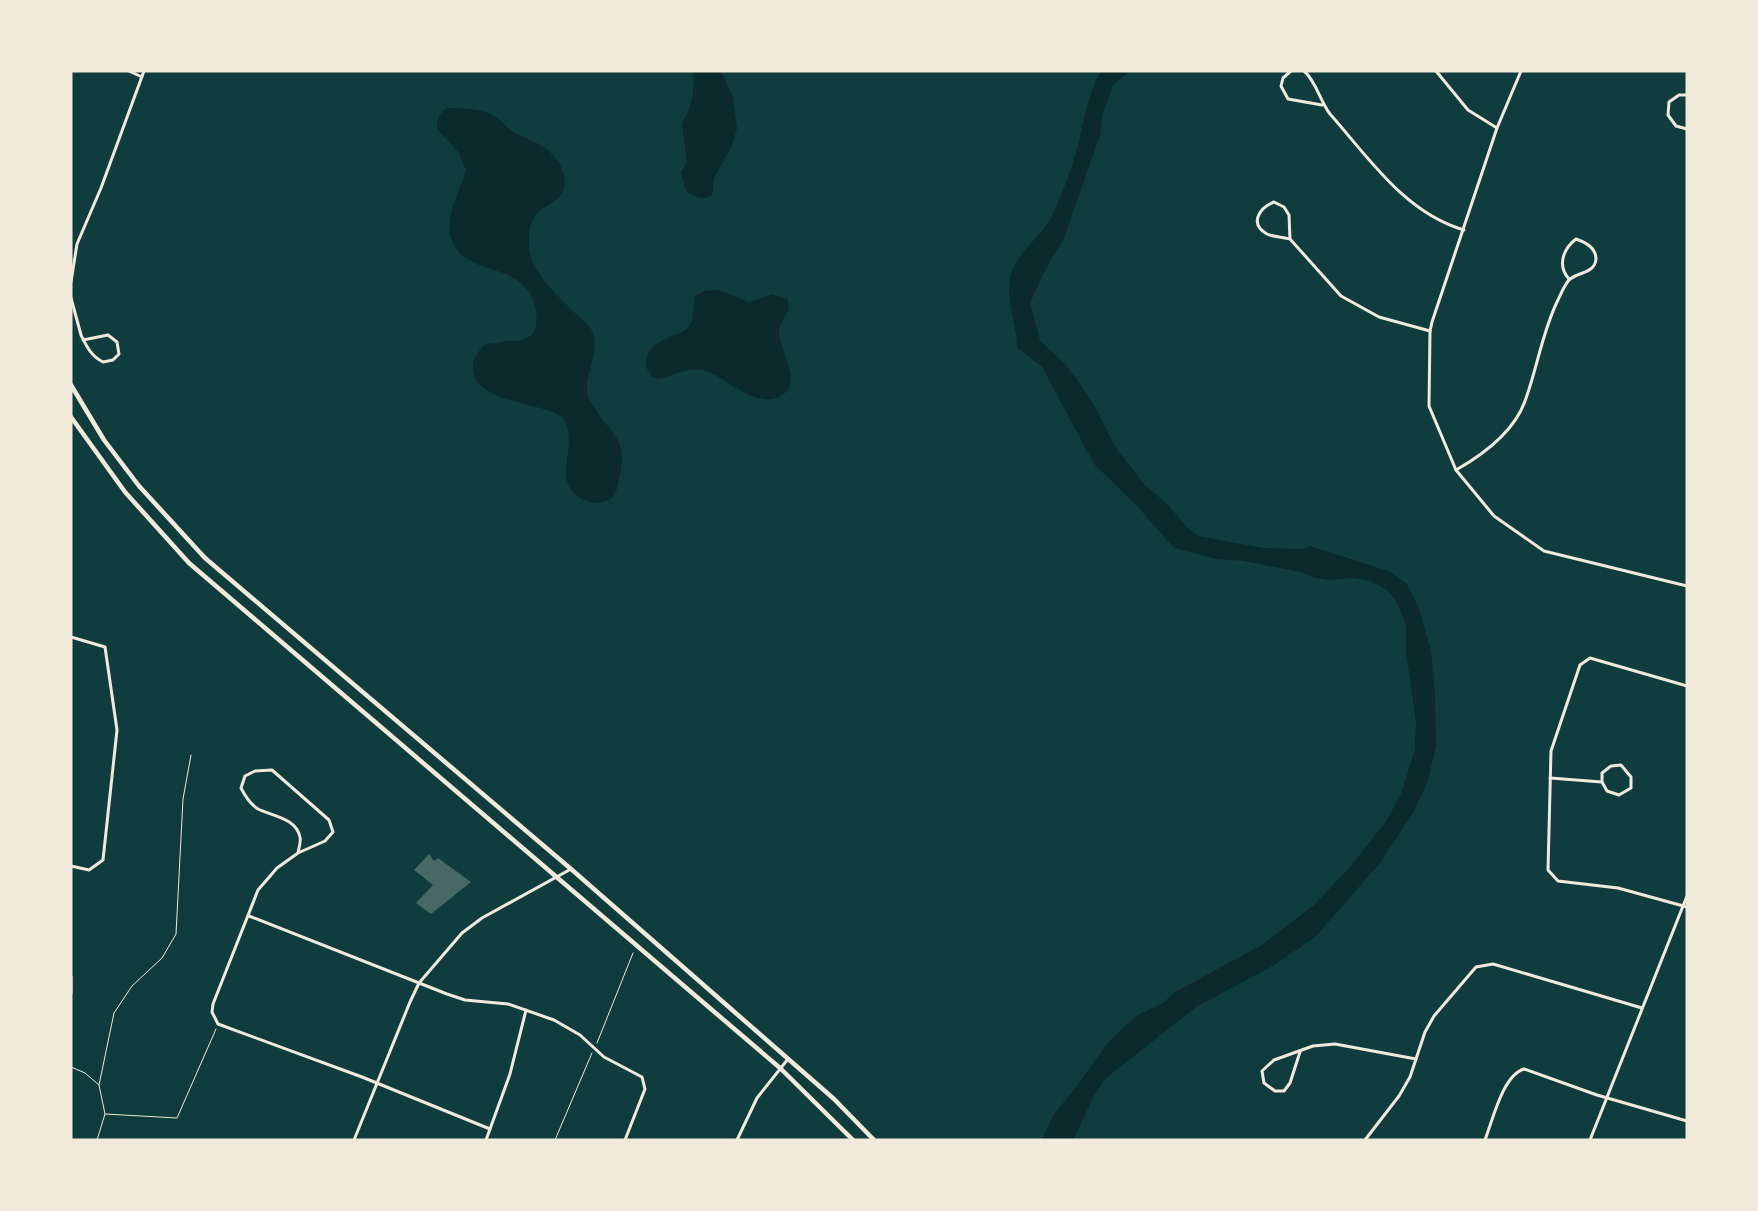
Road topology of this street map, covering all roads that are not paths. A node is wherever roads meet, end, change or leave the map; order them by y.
1 (129, 71) edge
2 (144, 71) edge
3 (1291, 71) edge
4 (1304, 71) edge
5 (1436, 71) edge
6 (1521, 71) edge
7 (142, 76) junction
8 (1687, 95) edge
9 (1323, 105) junction
10 (1497, 128) junction
11 (1687, 129) edge
12 (1464, 230) junction
13 (1290, 239) junction
14 (1569, 279) junction
15 (71, 282) edge
16 (71, 298) edge
17 (1430, 331) junction
18 (83, 340) junction
19 (71, 385) edge
20 (71, 417) edge
21 (1456, 470) junction
22 (1687, 586) edge
23 (71, 637) edge
24 (1687, 686) edge
25 (1550, 778) junction
26 (1602, 782) junction
27 (298, 853) junction
28 (71, 866) edge
29 (571, 869) junction
30 (557, 877) junction
31 (1687, 896) edge
32 (1685, 907) edge
33 (249, 916) junction
34 (71, 977) edge
35 (419, 983) junction
36 (71, 993) edge
37 (1642, 1008) junction
38 (526, 1010) junction
39 (1300, 1052) junction
40 (788, 1059) junction
41 (1416, 1060) junction
42 (780, 1068) junction
43 (376, 1083) junction
44 (1607, 1098) junction
45 (1687, 1121) edge
46 (490, 1129) junction
47 (354, 1140) edge
48 (486, 1140) edge
49 (625, 1140) edge
50 (737, 1140) edge
51 (853, 1140) edge
52 (874, 1140) edge
53 (1365, 1140) edge
54 (1485, 1140) edge
55 (1590, 1140) edge

1 - 7 street
2 - 7 street
3 - 9 street
4 - 9 street
5 - 10 street
6 - 10 street
7 - 15 street
8 - 11 street
9 - 12 street
10 - 12 street
12 - 17 street
13 - 13 street
13 - 17 street
14 - 14 street
14 - 21 street
16 - 18 street
17 - 21 street
18 - 18 street
19 - 29 main road
20 - 30 main road
21 - 22 street
23 - 28 street
24 - 25 street
25 - 26 street
25 - 32 street
26 - 26 street
27 - 27 street
27 - 33 street
29 - 30 street
29 - 40 main road
30 - 35 street
30 - 42 main road
31 - 32 street
32 - 37 street
33 - 35 street
33 - 43 street
34 - 36 street
35 - 38 street
35 - 43 street
37 - 41 street
37 - 44 street
38 - 46 street
38 - 49 street
39 - 39 street
39 - 41 street
40 - 42 street
40 - 52 main road
41 - 53 street
42 - 50 street
42 - 51 main road
43 - 46 street
43 - 47 street
44 - 45 street
44 - 54 street
44 - 55 street
46 - 48 street

